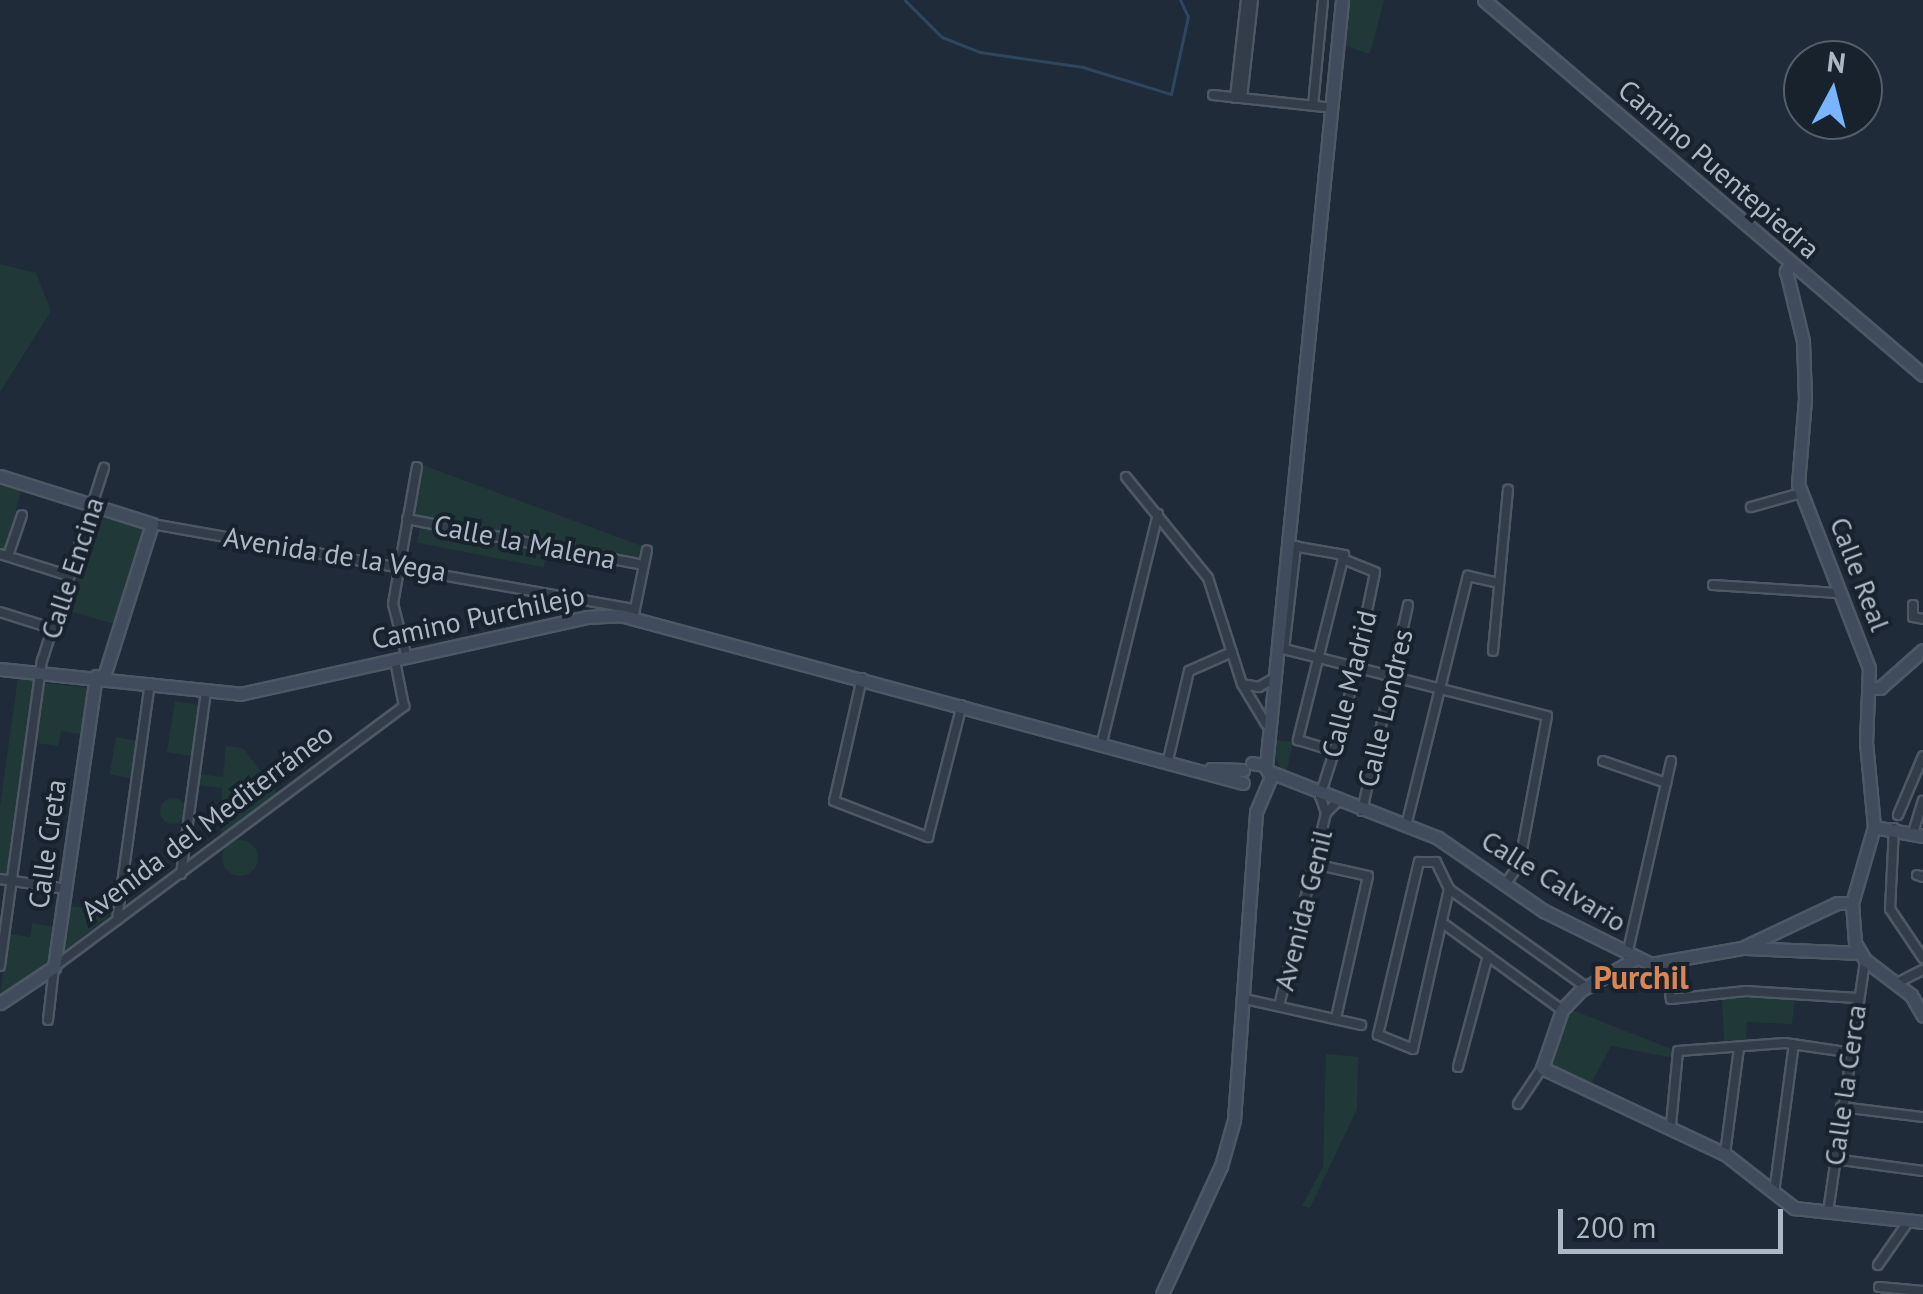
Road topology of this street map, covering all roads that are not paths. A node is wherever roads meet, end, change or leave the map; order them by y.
1 (1249, 0) edge
2 (1324, 0) edge
3 (1342, 0) edge
4 (1484, 0) edge
5 (1213, 95) dead end
6 (1239, 98) junction
7 (1313, 106) junction
8 (1324, 107) dead end
9 (1791, 264) junction
10 (1923, 375) edge
11 (417, 467) dead end
12 (104, 468) dead end
13 (0, 476) edge
14 (1126, 478) dead end
15 (1508, 490) dead end
16 (1801, 493) junction
17 (92, 505) junction
18 (1750, 507) dead end
19 (1158, 514) junction
20 (22, 515) dead end
21 (407, 519) junction
22 (152, 524) junction
23 (1290, 546) junction
24 (647, 550) dead end
25 (4, 555) edge
26 (1343, 557) junction
27 (400, 563) junction
28 (644, 565) junction
29 (1288, 569) junction
30 (70, 576) junction
31 (1499, 583) junction
32 (1713, 585) dead end
33 (1838, 593) junction
34 (1913, 604) dead end
35 (1408, 605) dead end
36 (614, 610) junction
37 (586, 611) junction
38 (0, 612) edge
39 (634, 613) junction
40 (1923, 619) edge
41 (54, 629) junction
42 (1923, 650) edge
43 (1493, 651) dead end
44 (1232, 652) junction
45 (1322, 658) junction
46 (401, 659) junction
47 (1356, 666) junction
48 (0, 669) edge
49 (42, 669) junction
50 (100, 676) junction
51 (1393, 676) junction
52 (862, 678) junction
53 (1270, 680) junction
54 (150, 684) junction
55 (1242, 684) junction
56 (1440, 687) junction
57 (1868, 688) junction
58 (206, 691) junction
59 (962, 705) junction
60 (1265, 731) junction
61 (1102, 742) junction
62 (1335, 751) junction
63 (1168, 760) junction
64 (1922, 760) edge
65 (1604, 761) dead end
66 (1671, 761) dead end
67 (1246, 776) junction
68 (1267, 778) junction
69 (1666, 783) junction
70 (1320, 796) junction
71 (1923, 800) edge
72 (1337, 802) junction
73 (1362, 810) junction
74 (1256, 812) junction
75 (1326, 813) junction
76 (1896, 822) junction
77 (1406, 826) junction
78 (1874, 827) junction
79 (1918, 835) edge
80 (1438, 838) junction
81 (1436, 862) junction
82 (1314, 864) junction
83 (181, 874) junction
84 (0, 879) edge
85 (12, 881) junction
86 (1506, 884) junction
87 (66, 889) junction
88 (1450, 889) junction
89 (1852, 903) junction
90 (117, 920) junction
91 (1444, 924) junction
92 (1762, 945) junction
93 (1488, 956) junction
94 (1863, 956) junction
95 (1631, 957) junction
96 (1923, 958) edge
97 (1667, 963) junction
98 (0, 966) edge
99 (54, 967) junction
100 (1921, 975) edge
101 (1897, 982) junction
102 (1586, 987) junction
103 (1857, 998) junction
104 (1245, 999) junction
105 (0, 1003) edge
106 (1280, 1006) junction
107 (1562, 1010) junction
108 (1923, 1015) edge
109 (1336, 1018) junction
110 (48, 1020) dead end
111 (1361, 1025) dead end
112 (1794, 1044) junction
113 (1739, 1047) junction
114 (1847, 1052) junction
115 (1458, 1066) dead end
116 (1542, 1068) junction
117 (1518, 1104) dead end
118 (1840, 1107) junction
119 (1923, 1118) edge
120 (1671, 1125) junction
121 (1726, 1154) junction
122 (1834, 1159) junction
123 (1923, 1171) edge
124 (1774, 1193) junction
125 (1828, 1212) junction
126 (1908, 1222) junction
127 (1923, 1222) edge
128 (1878, 1265) dead end
129 (1879, 1287) dead end
130 (1923, 1291) edge
131 (1162, 1294) edge

1 - 6 street
2 - 7 street
3 - 23 street
4 - 9 street, Camino Puentepiedra
5 - 6 street
6 - 7 street
7 - 8 street
9 - 10 street, Camino Puentepiedra
9 - 16 street, Calle Real
11 - 21 street
12 - 17 street, Calle Encina
13 - 17 street
14 - 19 street
15 - 31 street
16 - 18 street
16 - 33 street, Calle Real
17 - 22 street
17 - 30 street, Calle Encina
19 - 44 street
19 - 61 street
20 - 25 street
21 - 27 street
21 - 28 street, Calle la Malena
22 - 27 street, Avenida de la Vega
22 - 50 street, Calle Creta
23 - 26 street
23 - 29 street
24 - 28 street, Calle la Malena
25 - 30 street
26 - 45 street
26 - 47 street, Calle Madrid
27 - 37 street, Avenida de la Vega
27 - 46 street
28 - 39 street, Calle la Malena
29 - 45 street
29 - 53 street
30 - 41 street, Calle Encina
31 - 43 street
31 - 56 street
32 - 33 street
33 - 57 street, Calle Real
34 - 40 street
35 - 51 street, Calle Londres
36 - 37 street, Camino Purchilejo
36 - 37 street, Avenida de la Vega
36 - 39 street, Camino Purchilejo
37 - 46 street, Camino Purchilejo
38 - 41 street
39 - 52 street, Camino Purchilejo
41 - 49 street, Calle Encina
42 - 57 street
44 - 55 street
44 - 63 street
45 - 47 street
45 - 62 street
46 - 58 street, Camino Purchilejo
46 - 83 street, Avenida del Mediterráneo
47 - 51 street
47 - 62 street, Calle Madrid
48 - 49 street, Camino Purchilejo
49 - 50 street, Camino Purchilejo
49 - 85 street, Calle Encina
50 - 54 street, Camino Purchilejo
50 - 87 street, Calle Creta
51 - 56 street
51 - 73 street, Calle Londres
52 - 59 street, Camino Purchilejo
52 - 59 street
53 - 55 street
53 - 60 street
54 - 58 street, Camino Purchilejo
54 - 90 street
55 - 60 street
56 - 77 street
56 - 86 street
57 - 78 street, Calle Real
58 - 83 street
59 - 61 street, Camino Purchilejo
60 - 67 street
60 - 68 street
61 - 63 street, Camino Purchilejo
62 - 70 street, Calle Madrid
63 - 67 street, Camino Purchilejo
64 - 76 street
65 - 69 street
66 - 69 street
67 - 68 street
67 - 68 street
67 - 74 street
68 - 70 street, Calle Calvario
68 - 74 street
69 - 95 street
70 - 72 street, Calle Calvario
70 - 75 street, Avenida Genil
71 - 79 street
72 - 73 street, Calle Calvario
72 - 75 street, Avenida Genil
73 - 77 street, Calle Calvario
74 - 104 street
75 - 82 street, Avenida Genil
76 - 78 street
76 - 79 street
76 - 96 street
77 - 80 street, Calle Calvario
78 - 89 street, Calle Real
80 - 81 street
80 - 86 street, Calle Calvario
81 - 88 street
81 - 91 street
82 - 106 street, Avenida Genil
82 - 109 street
83 - 90 street, Avenida del Mediterráneo
84 - 85 street
85 - 87 street
85 - 98 street, Calle Encina
86 - 95 street, Calle Calvario
87 - 99 street, Calle Creta
88 - 91 street
88 - 102 street
89 - 92 street, Calle Calvario
89 - 94 street
90 - 99 street, Avenida del Mediterráneo
91 - 93 street
92 - 94 street
92 - 97 street, Calle Calvario
93 - 107 street
93 - 115 street
94 - 101 street
94 - 103 street, Calle la Cerca
95 - 97 street, Calle Calvario
95 - 102 street
97 - 103 street
99 - 105 street, Avenida del Mediterráneo
99 - 110 street, Calle Creta
100 - 101 street
101 - 108 street
102 - 107 street
103 - 114 street, Calle la Cerca
104 - 106 street
104 - 131 street
106 - 109 street
107 - 116 street
109 - 111 street
112 - 113 street
112 - 114 street
112 - 124 street
113 - 120 street
113 - 121 street
114 - 118 street, Calle la Cerca
116 - 117 street
116 - 120 street
118 - 119 street
118 - 122 street, Calle la Cerca
120 - 121 street
121 - 124 street
122 - 123 street
122 - 125 street, Calle la Cerca
124 - 125 street
125 - 126 street
126 - 127 street
126 - 128 street
129 - 130 street

